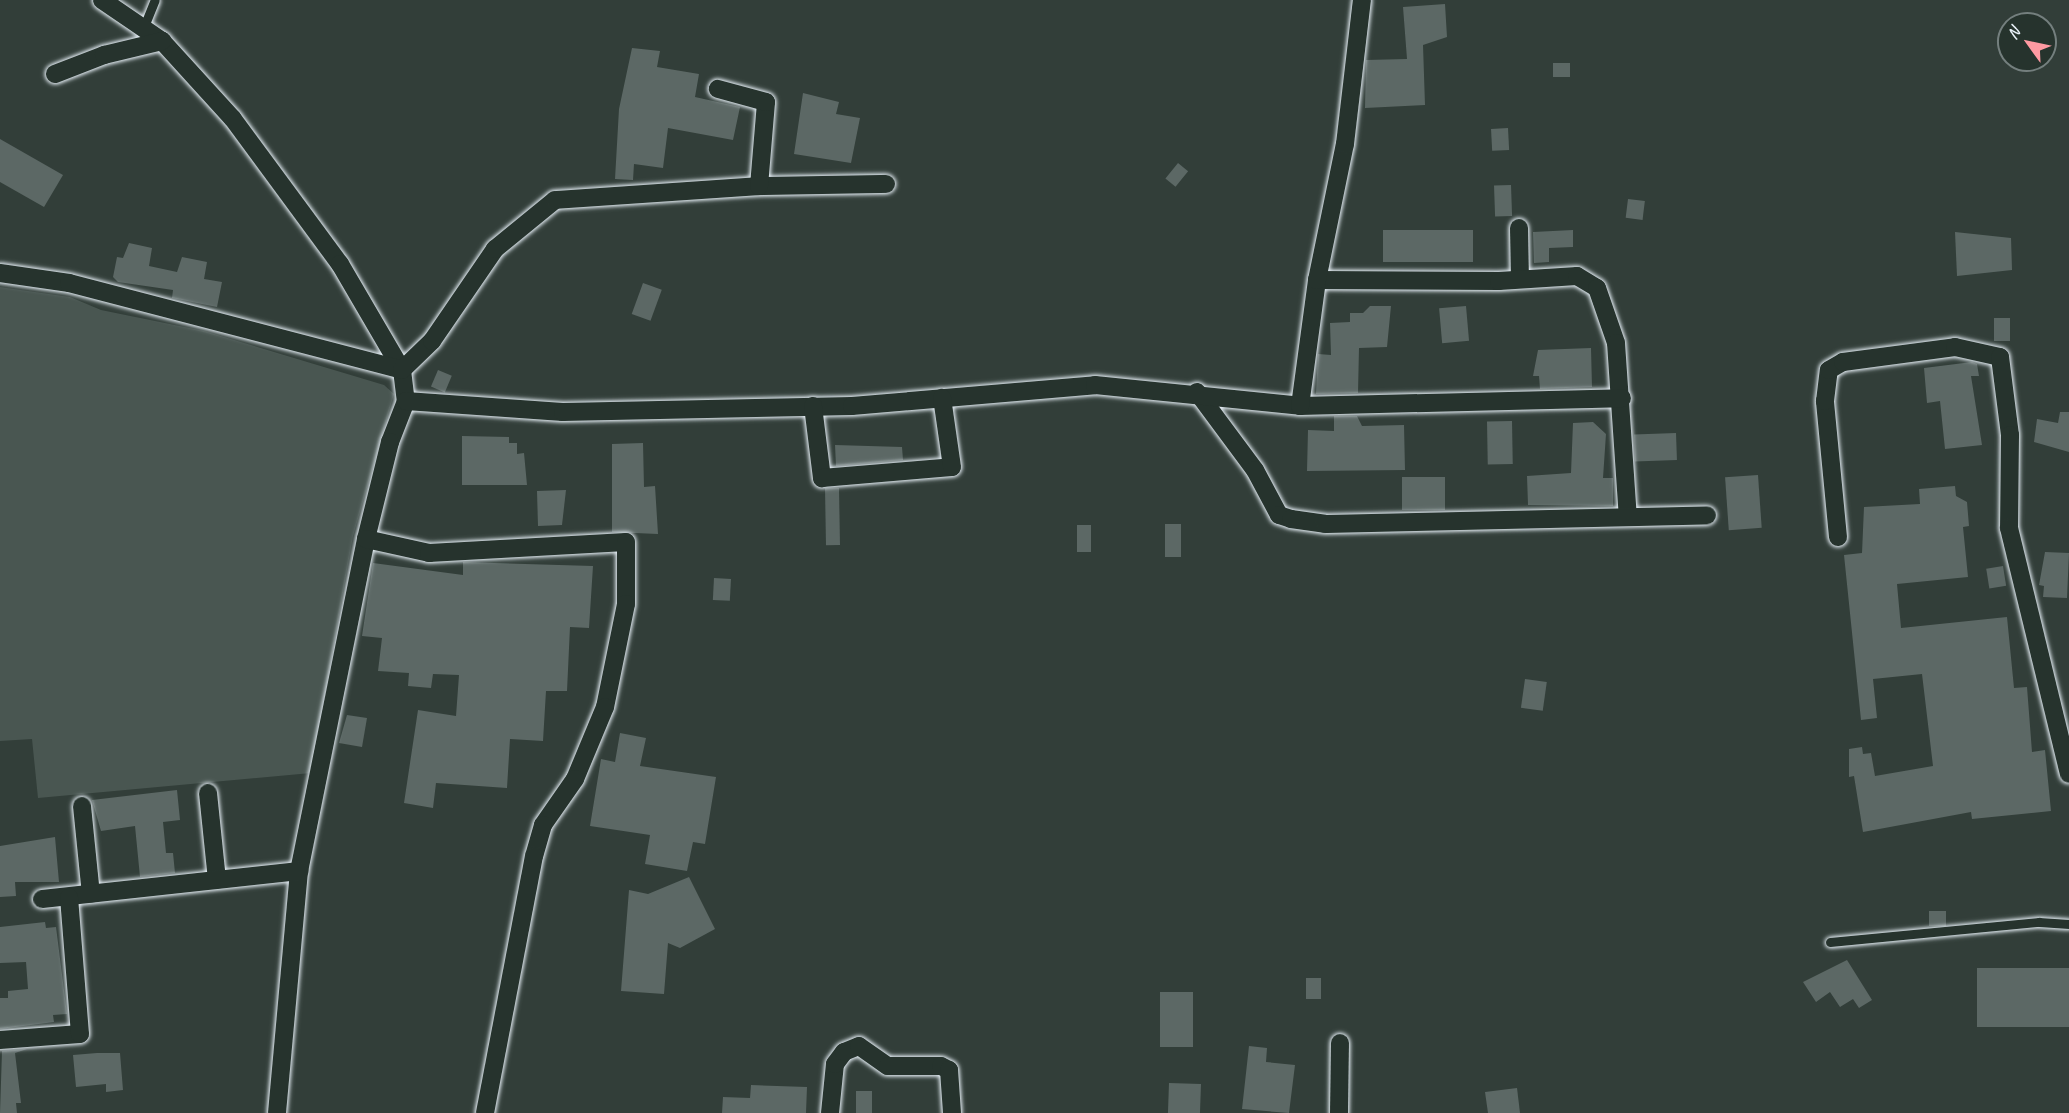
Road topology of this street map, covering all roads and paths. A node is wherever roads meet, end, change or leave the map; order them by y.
1 (102, 0) edge
2 (155, 0) edge
3 (1362, 0) edge
4 (143, 29) junction
5 (162, 41) junction
6 (55, 74) dead end
7 (718, 89) dead end
8 (886, 184) dead end
9 (759, 186) junction
10 (1519, 228) dead end
11 (0, 273) edge
12 (1520, 279) junction
13 (1317, 280) junction
14 (402, 370) junction
15 (1197, 392) junction
16 (942, 398) junction
17 (1622, 398) junction
18 (406, 401) junction
19 (813, 406) junction
20 (1300, 406) junction
21 (1707, 515) dead end
22 (1628, 517) junction
23 (1838, 537) dead end
24 (366, 539) junction
25 (2069, 774) edge
26 (208, 793) dead end
27 (82, 806) dead end
28 (299, 871) junction
29 (217, 880) junction
30 (91, 894) junction
31 (69, 897) junction
32 (42, 900) dead end
33 (2069, 924) edge
34 (1830, 942) dead end
35 (0, 1041) edge
36 (1340, 1042) dead end
37 (277, 1113) edge
38 (485, 1113) edge
39 (830, 1113) edge
40 (952, 1113) edge
41 (1339, 1113) edge

1 - 4 street
2 - 4 lane
3 - 13 street
4 - 5 street
5 - 6 street
5 - 14 street
7 - 9 street
8 - 9 street
9 - 14 street
10 - 12 street
11 - 14 street
12 - 13 street
12 - 17 street
13 - 20 street
14 - 18 street
15 - 16 street
15 - 20 street
15 - 22 street
16 - 19 street
16 - 19 street
17 - 20 street
17 - 22 street
18 - 19 street
18 - 24 street
21 - 22 street
23 - 25 street
24 - 28 street
24 - 38 street
26 - 29 street
27 - 30 street
28 - 29 street
28 - 37 street
29 - 30 street
30 - 31 street
31 - 32 street
31 - 35 street
33 - 34 lane
36 - 41 street
39 - 40 street

